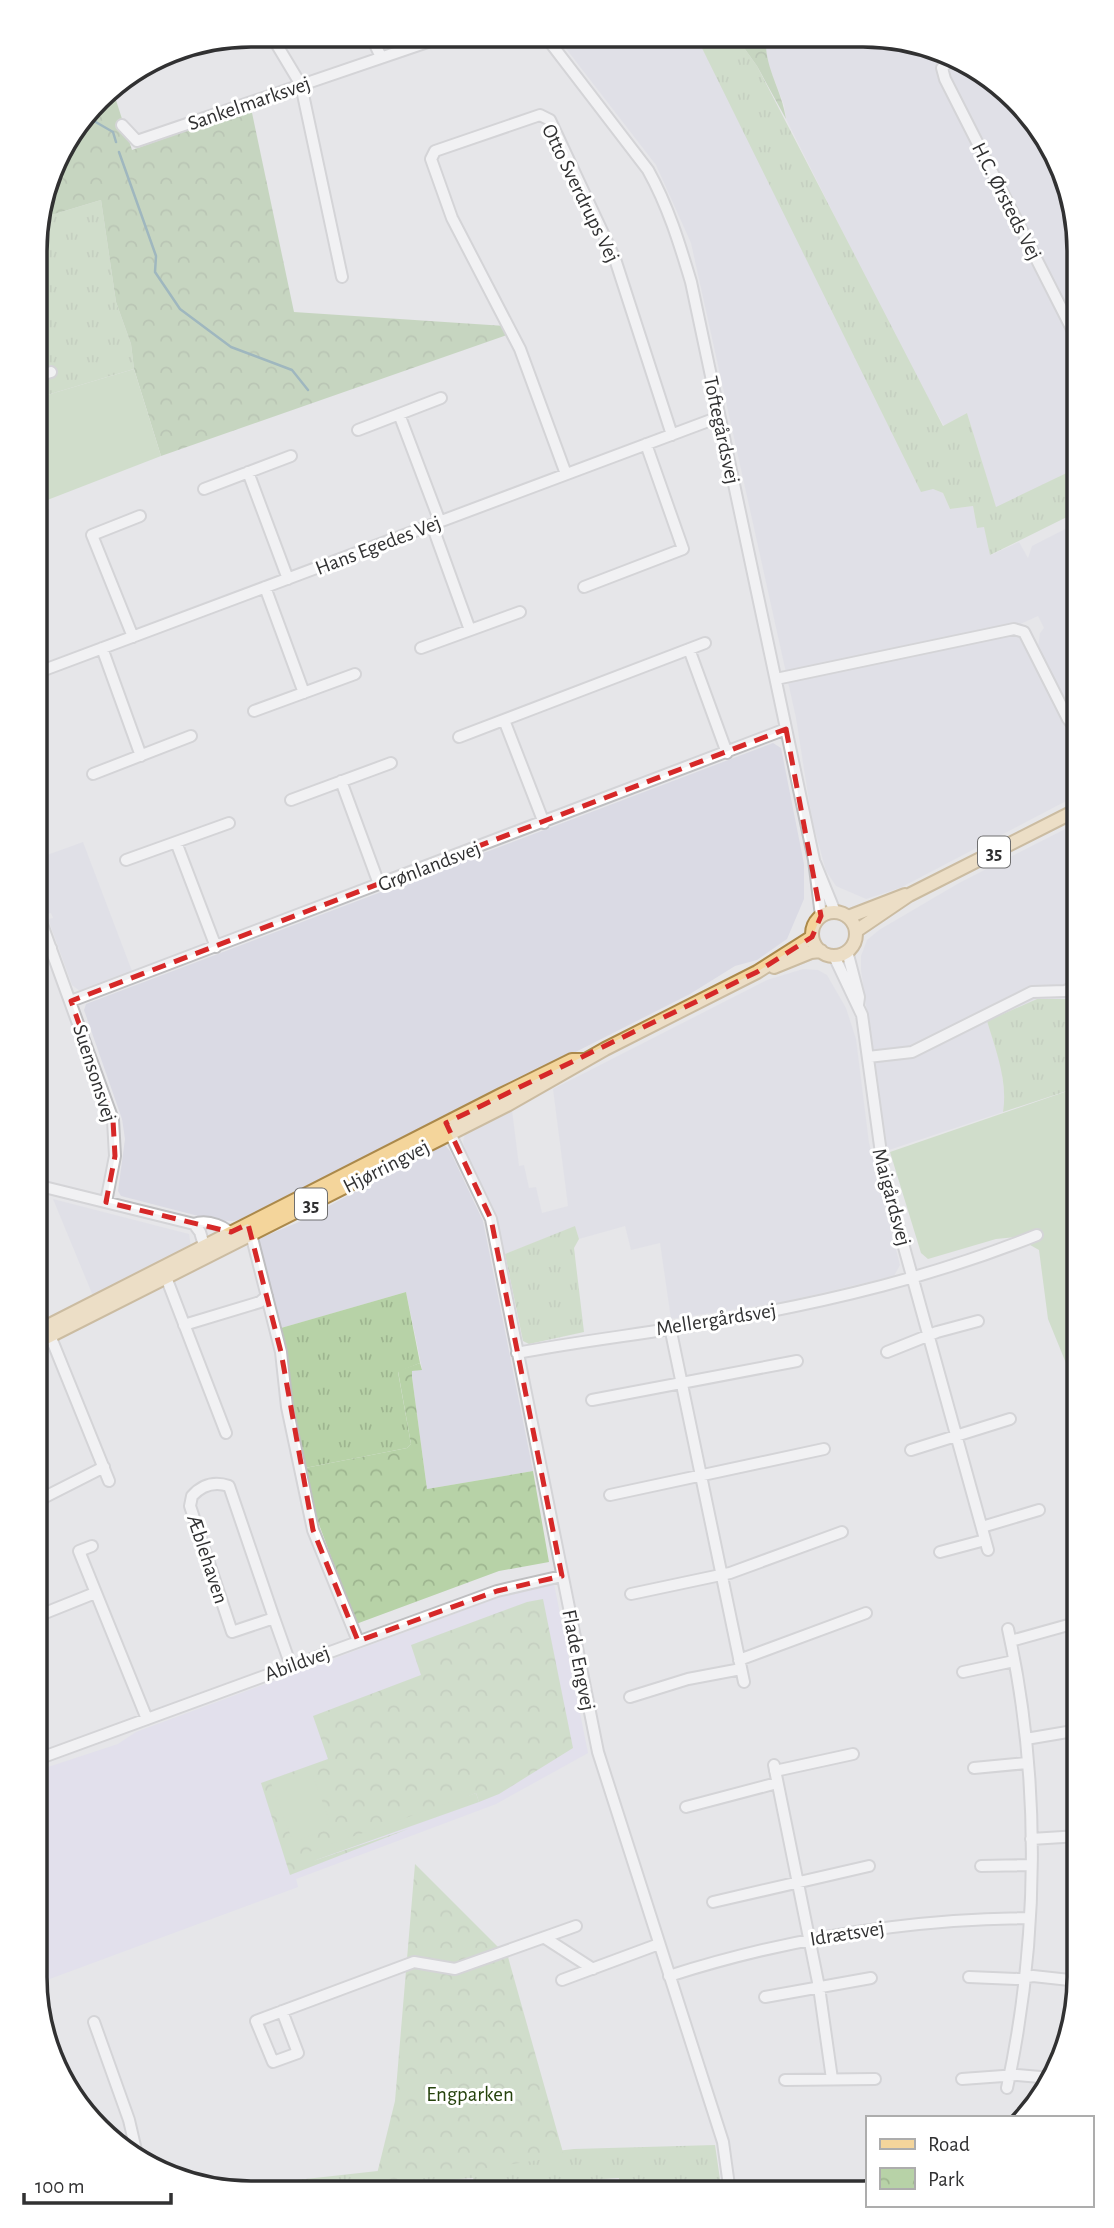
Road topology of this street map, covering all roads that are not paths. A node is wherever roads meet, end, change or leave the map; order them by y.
1 (554, 47) edge
2 (279, 48) edge
3 (377, 48) edge
4 (409, 48) edge
5 (381, 57) junction
6 (945, 65) edge
7 (300, 85) junction
8 (122, 125) dead end
9 (342, 277) dead end
10 (1067, 318) edge
11 (51, 372) dead end
12 (48, 373) edge
13 (441, 398) dead end
14 (399, 414) junction
15 (719, 417) junction
16 (358, 430) dead end
17 (672, 435) junction
18 (646, 444) junction
19 (291, 456) dead end
20 (248, 472) junction
21 (566, 474) junction
22 (204, 489) dead end
23 (140, 516) dead end
24 (436, 523) junction
25 (288, 579) junction
26 (265, 587) junction
27 (584, 587) dead end
28 (520, 612) dead end
29 (470, 630) junction
30 (133, 637) junction
31 (705, 643) dead end
32 (102, 648) junction
33 (421, 648) dead end
34 (689, 649) junction
35 (48, 669) edge
36 (355, 674) dead end
37 (776, 679) junction
38 (304, 692) junction
39 (254, 711) dead end
40 (1067, 716) edge
41 (504, 720) junction
42 (786, 729) junction
43 (191, 736) dead end
44 (459, 737) dead end
45 (727, 752) junction
46 (141, 756) junction
47 (391, 763) dead end
48 (93, 774) dead end
49 (341, 781) junction
50 (291, 800) dead end
51 (1067, 815) edge
52 (229, 823) dead end
53 (544, 823) junction
54 (176, 842) junction
55 (126, 860) dead end
56 (814, 860) junction
57 (379, 884) junction
58 (909, 895) junction
59 (842, 914) junction
60 (821, 916) junction
61 (856, 931) junction
62 (812, 937) junction
63 (48, 939) edge
64 (216, 947) junction
65 (51, 948) junction
66 (48, 949) edge
67 (821, 951) junction
68 (847, 951) junction
69 (834, 956) junction
70 (757, 972) junction
71 (1067, 990) edge
72 (71, 1001) junction
73 (858, 1005) junction
74 (868, 1057) junction
75 (448, 1128) junction
76 (47, 1188) edge
77 (106, 1202) junction
78 (194, 1224) junction
79 (250, 1228) junction
80 (1037, 1235) dead end
81 (234, 1237) junction
82 (206, 1251) junction
83 (164, 1272) junction
84 (914, 1279) junction
85 (267, 1296) junction
86 (978, 1321) dead end
87 (184, 1325) junction
88 (670, 1327) junction
89 (47, 1330) edge
90 (930, 1335) junction
91 (47, 1340) edge
92 (887, 1352) dead end
93 (517, 1353) junction
94 (797, 1361) dead end
95 (682, 1383) junction
96 (592, 1400) dead end
97 (1010, 1419) dead end
98 (226, 1433) dead end
99 (957, 1435) junction
100 (824, 1449) dead end
101 (911, 1450) dead end
102 (104, 1467) junction
103 (701, 1475) junction
104 (109, 1481) dead end
105 (610, 1495) dead end
106 (47, 1496) edge
107 (1039, 1510) dead end
108 (982, 1527) junction
109 (842, 1532) dead end
110 (92, 1546) dead end
111 (940, 1552) dead end
112 (721, 1575) junction
113 (562, 1576) junction
114 (95, 1593) junction
115 (631, 1594) dead end
116 (47, 1612) edge
117 (866, 1613) dead end
118 (274, 1618) junction
119 (1066, 1624) edge
120 (358, 1641) junction
121 (1014, 1661) junction
122 (291, 1665) junction
123 (740, 1665) junction
124 (962, 1672) dead end
125 (744, 1682) dead end
126 (630, 1697) dead end
127 (147, 1719) junction
128 (1066, 1732) edge
129 (1026, 1739) junction
130 (853, 1754) dead end
131 (47, 1756) edge
132 (1027, 1763) junction
133 (974, 1769) dead end
134 (775, 1773) junction
135 (686, 1807) dead end
136 (1066, 1837) edge
137 (1031, 1839) junction
138 (869, 1866) dead end
139 (981, 1866) dead end
140 (1030, 1866) junction
141 (797, 1880) junction
142 (713, 1902) dead end
143 (1029, 1918) junction
144 (576, 1926) dead end
145 (545, 1938) junction
146 (808, 1938) junction
147 (659, 1944) junction
148 (593, 1969) junction
149 (669, 1976) junction
150 (969, 1977) dead end
151 (871, 1978) dead end
152 (1025, 1978) junction
153 (562, 1980) dead end
154 (1066, 1980) edge
155 (819, 1987) junction
156 (765, 1997) dead end
157 (282, 2011) junction
158 (94, 2022) dead end
159 (832, 2079) junction
160 (875, 2079) dead end
161 (962, 2079) dead end
162 (1039, 2079) edge
163 (785, 2080) dead end
164 (1008, 2082) junction
165 (134, 2144) edge
166 (728, 2181) edge

1 - 15 street, Toftegårdsvej
2 - 7 street
3 - 5 street
4 - 5 street, Sankelmarksvej
5 - 7 street, Sankelmarksvej
6 - 10 street, H.C. Ørsteds Vej
7 - 8 street, Sankelmarksvej
7 - 9 street
11 - 12 street
13 - 14 street
14 - 16 street
14 - 24 street
15 - 17 street, Hans Egedes Vej
15 - 37 street, Toftegårdsvej
17 - 18 street, Hans Egedes Vej
17 - 21 street, Otto Sverdrups Vej
18 - 21 street, Hans Egedes Vej
18 - 27 street
19 - 20 street
20 - 22 street
20 - 25 street
21 - 24 street, Hans Egedes Vej
23 - 30 street
24 - 25 street, Hans Egedes Vej
24 - 29 street
25 - 26 street, Hans Egedes Vej
26 - 30 street, Hans Egedes Vej
26 - 38 street
28 - 29 street
29 - 33 street
30 - 32 street, Hans Egedes Vej
31 - 34 street
32 - 35 street, Hans Egedes Vej
32 - 46 street
34 - 41 street
34 - 45 street
36 - 38 street
37 - 40 street
37 - 42 street, Toftegårdsvej
38 - 39 street
41 - 44 street
41 - 53 street
42 - 45 street, Grønlandsvej
42 - 56 street, Toftegårdsvej
43 - 46 street
45 - 53 street, Grønlandsvej
46 - 48 street
47 - 49 street
49 - 50 street
49 - 57 street
51 - 58 main road, 35
52 - 54 street
53 - 57 street, Grønlandsvej
54 - 55 street
54 - 64 street
56 - 59 street, Toftegårdsvej
56 - 60 street, Toftegårdsvej
57 - 64 street, Grønlandsvej
58 - 59 main road, 35
58 - 61 main road, 35
59 - 60 main road, 35
59 - 61 main road
60 - 62 main road
61 - 68 main road
62 - 67 main road
62 - 70 main road, Hjørringvej / 35
63 - 65 street, Suensonsvej
64 - 72 street, Grønlandsvej
65 - 66 street
65 - 72 street, Suensonsvej
67 - 69 main road
67 - 70 main road, Hjørringvej / 35
68 - 69 main road
68 - 73 street, Maigårdsvej
69 - 73 street, Maigårdsvej
70 - 75 main road, Hjørringvej / 35
71 - 74 street
72 - 77 street, Suensonsvej
73 - 74 street, Maigårdsvej
74 - 84 street, Maigårdsvej
75 - 79 main road, Hjørringvej / 35
75 - 93 street, Flade Engvej
76 - 77 street
77 - 78 street
78 - 81 street
78 - 82 street
79 - 81 main road, Hjørringvej / 35
79 - 85 street
80 - 84 street, Mellergårdsvej
81 - 82 main road, Hjørringvej / 35
82 - 83 main road, Hjørringvej / 35
83 - 87 street
83 - 89 main road, Hjørringvej / 35
84 - 88 street, Mellergårdsvej
84 - 90 street, Maigårdsvej
85 - 87 street
85 - 120 street
86 - 90 street
87 - 98 street
88 - 93 street, Mellergårdsvej
88 - 95 street
90 - 92 street
90 - 99 street, Maigårdsvej
91 - 102 street
93 - 113 street, Flade Engvej
94 - 95 street
95 - 96 street
95 - 103 street
97 - 99 street
99 - 101 street
99 - 108 street, Maigårdsvej
100 - 103 street
102 - 104 street
102 - 106 street
103 - 105 street
103 - 112 street
107 - 108 street
108 - 111 street, Maigårdsvej
109 - 112 street
110 - 114 street
112 - 115 street
112 - 123 street
113 - 120 street, Abildvej
113 - 147 street, Flade Engvej
114 - 116 street
114 - 127 street
117 - 123 street
118 - 118 street, Æblehaven
118 - 122 street, Æblehaven
119 - 121 street
120 - 122 street, Abildvej
121 - 124 street
121 - 129 street
122 - 127 street, Abildvej
123 - 125 street
123 - 126 street
127 - 131 street, Abildvej
128 - 129 street
129 - 132 street
130 - 134 street
132 - 133 street
132 - 137 street
134 - 135 street
134 - 141 street
136 - 137 street
137 - 140 street
138 - 141 street
139 - 140 street
140 - 143 street
141 - 142 street
141 - 146 street
143 - 146 street, Idrætsvej
143 - 152 street
144 - 145 street
145 - 148 street
145 - 157 street
146 - 149 street, Idrætsvej
146 - 155 street
147 - 148 street
147 - 149 street, Flade Engvej
148 - 153 street
149 - 166 street, Flade Engvej
150 - 152 street
151 - 155 street
152 - 154 street
152 - 164 street
155 - 156 street
155 - 159 street
157 - 157 street
158 - 165 street
159 - 160 street
159 - 163 street
161 - 164 street
162 - 164 street

